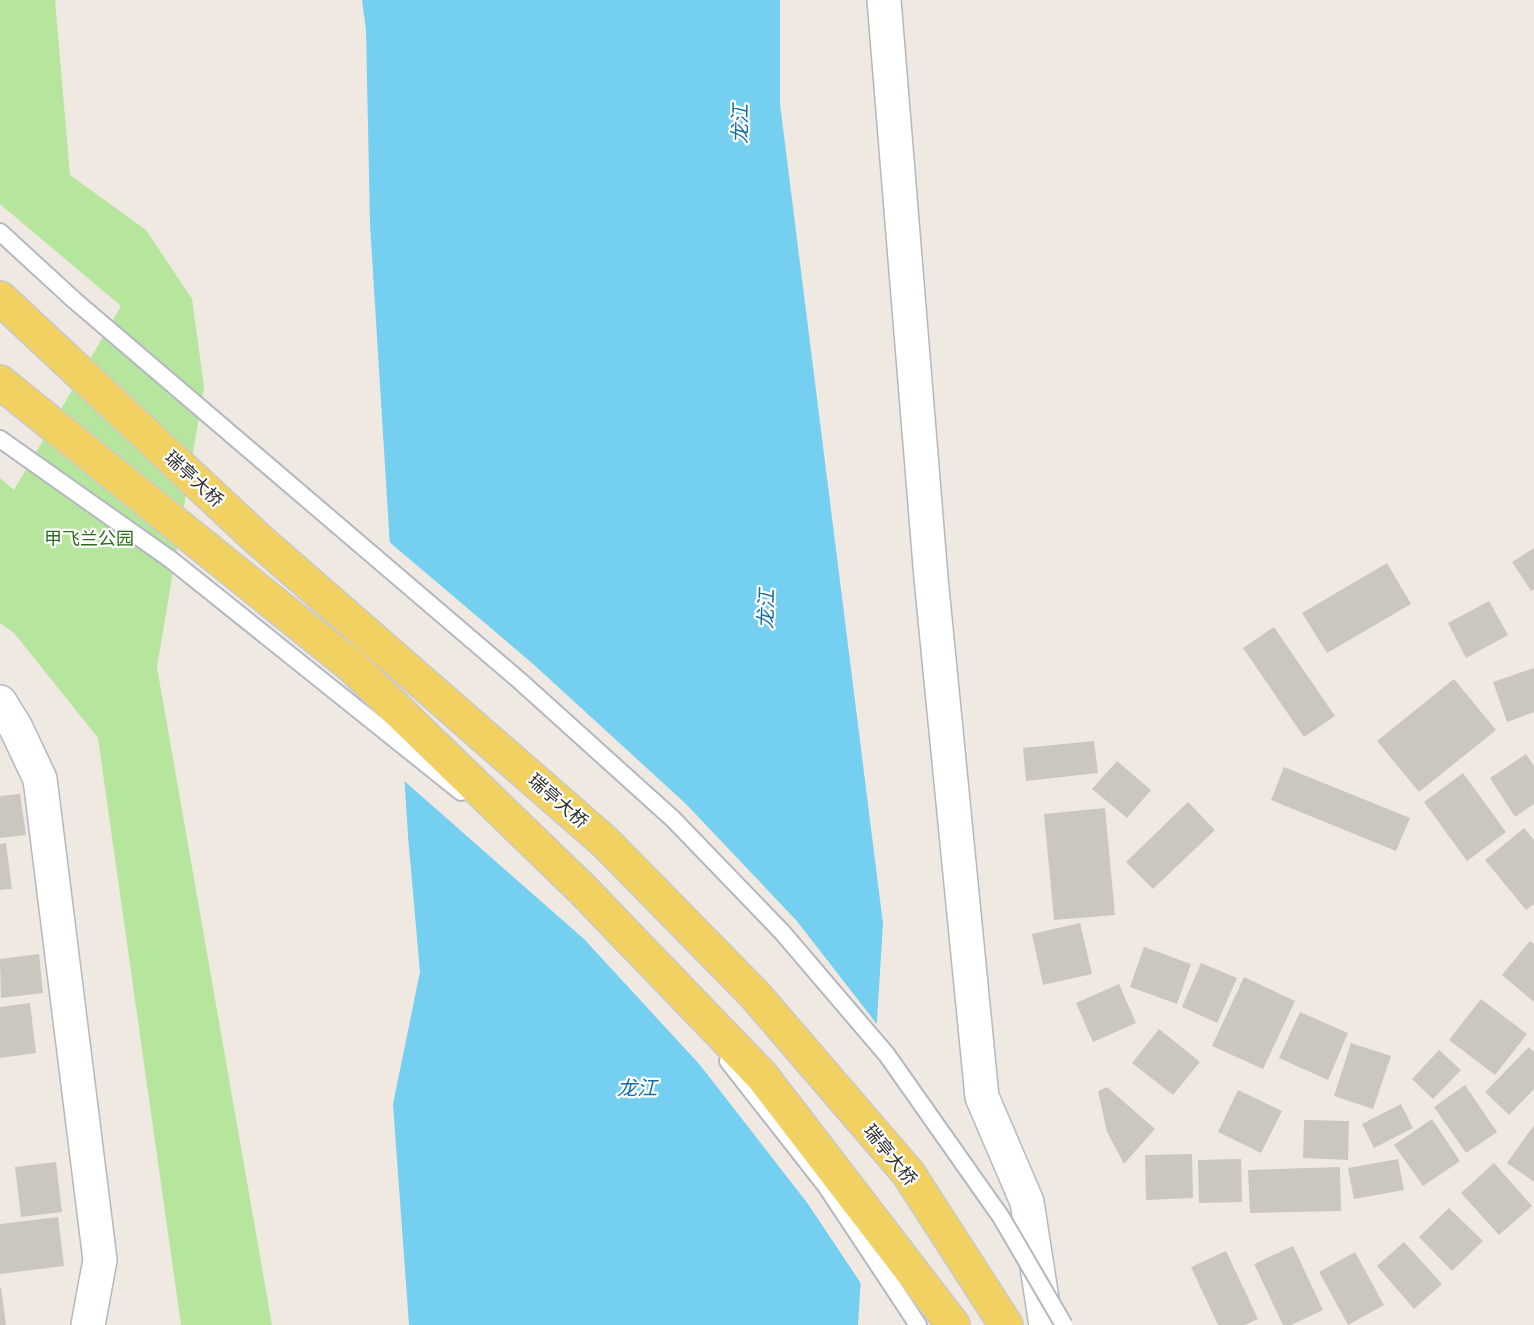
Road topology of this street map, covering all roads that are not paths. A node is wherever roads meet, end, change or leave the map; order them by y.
1 (884, 0) edge
2 (0, 232) edge
3 (0, 298) edge
4 (2, 384) edge
5 (0, 439) edge
6 (0, 702) edge
7 (88, 1325) edge
8 (918, 1325) edge
9 (953, 1325) edge
10 (1006, 1325) edge
11 (1046, 1325) edge
12 (1064, 1325) edge

1 - 11 street
2 - 12 lane, bridge
3 - 10 main road, 瑞亭大桥
4 - 9 main road
5 - 8 lane
6 - 7 street

